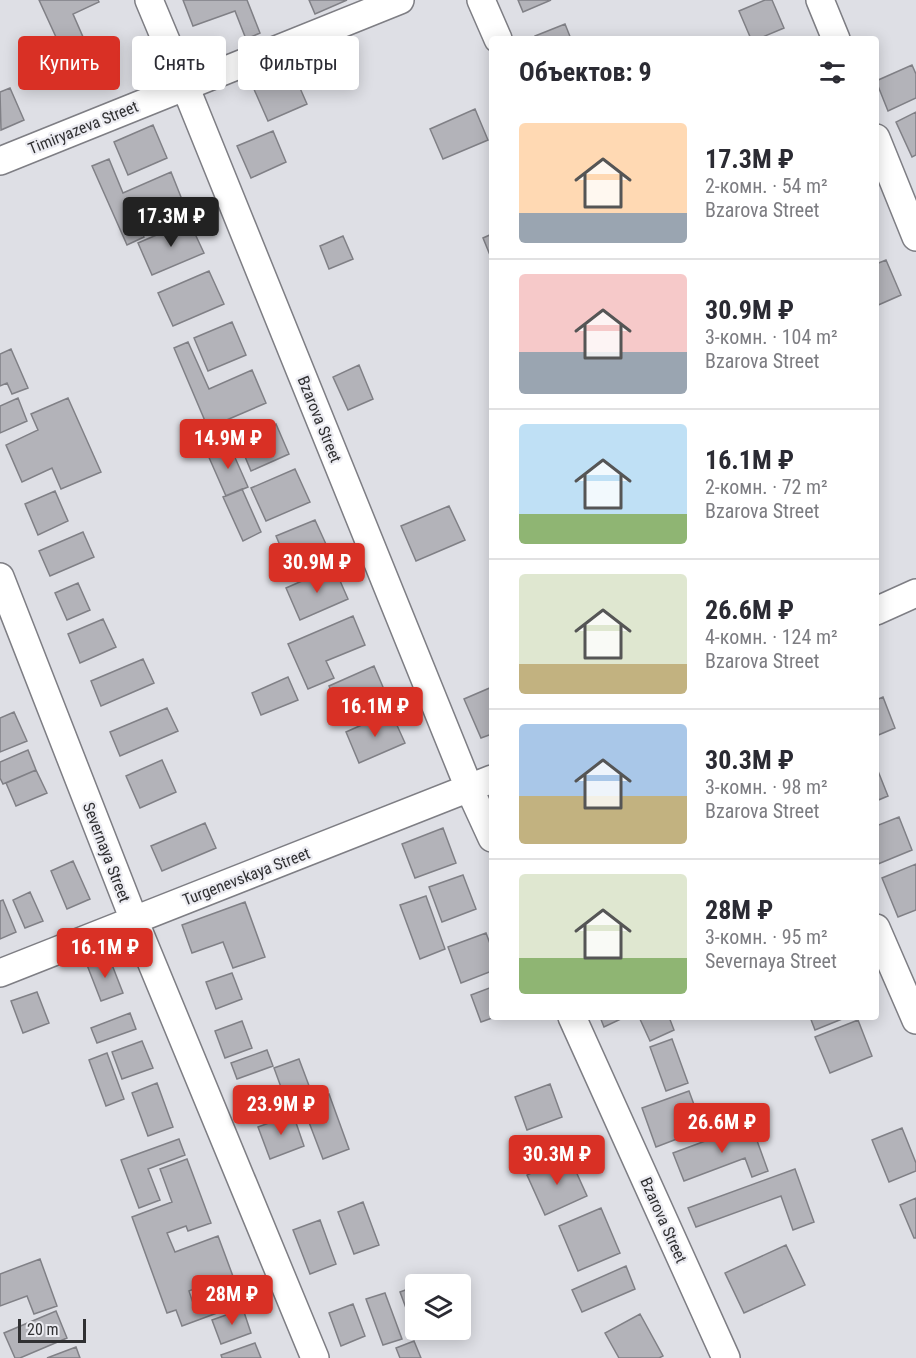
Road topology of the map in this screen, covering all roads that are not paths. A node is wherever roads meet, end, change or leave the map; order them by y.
1 (149, 0) edge
2 (400, 0) edge
3 (481, 0) edge
4 (820, 0) edge
5 (164, 36) edge
6 (497, 36) edge
7 (835, 36) edge
8 (226, 70) edge
9 (175, 90) edge
10 (187, 90) edge
11 (879, 145) edge
12 (0, 161) edge
13 (916, 237) edge
14 (0, 577) edge
15 (916, 593) edge
16 (879, 610) edge
17 (481, 783) edge
18 (489, 823) edge
19 (134, 920) junction
20 (879, 935) edge
21 (0, 973) edge
22 (573, 1020) edge
23 (916, 1020) edge
24 (315, 1358) edge
25 (726, 1358) edge

1 - 5 street, Bzarova Street
2 - 8 street, Timiryazeva Street
3 - 6 street
4 - 7 street
9 - 12 street, Timiryazeva Street
10 - 17 street, Bzarova Street
11 - 13 street
14 - 19 street, Severnaya Street
15 - 16 street
17 - 18 street, Bzarova Street
17 - 19 street, Turgenevskaya Street
19 - 21 street, Turgenevskaya Street
19 - 24 street, Severnaya Street
20 - 23 street
22 - 25 street, Bzarova Street

